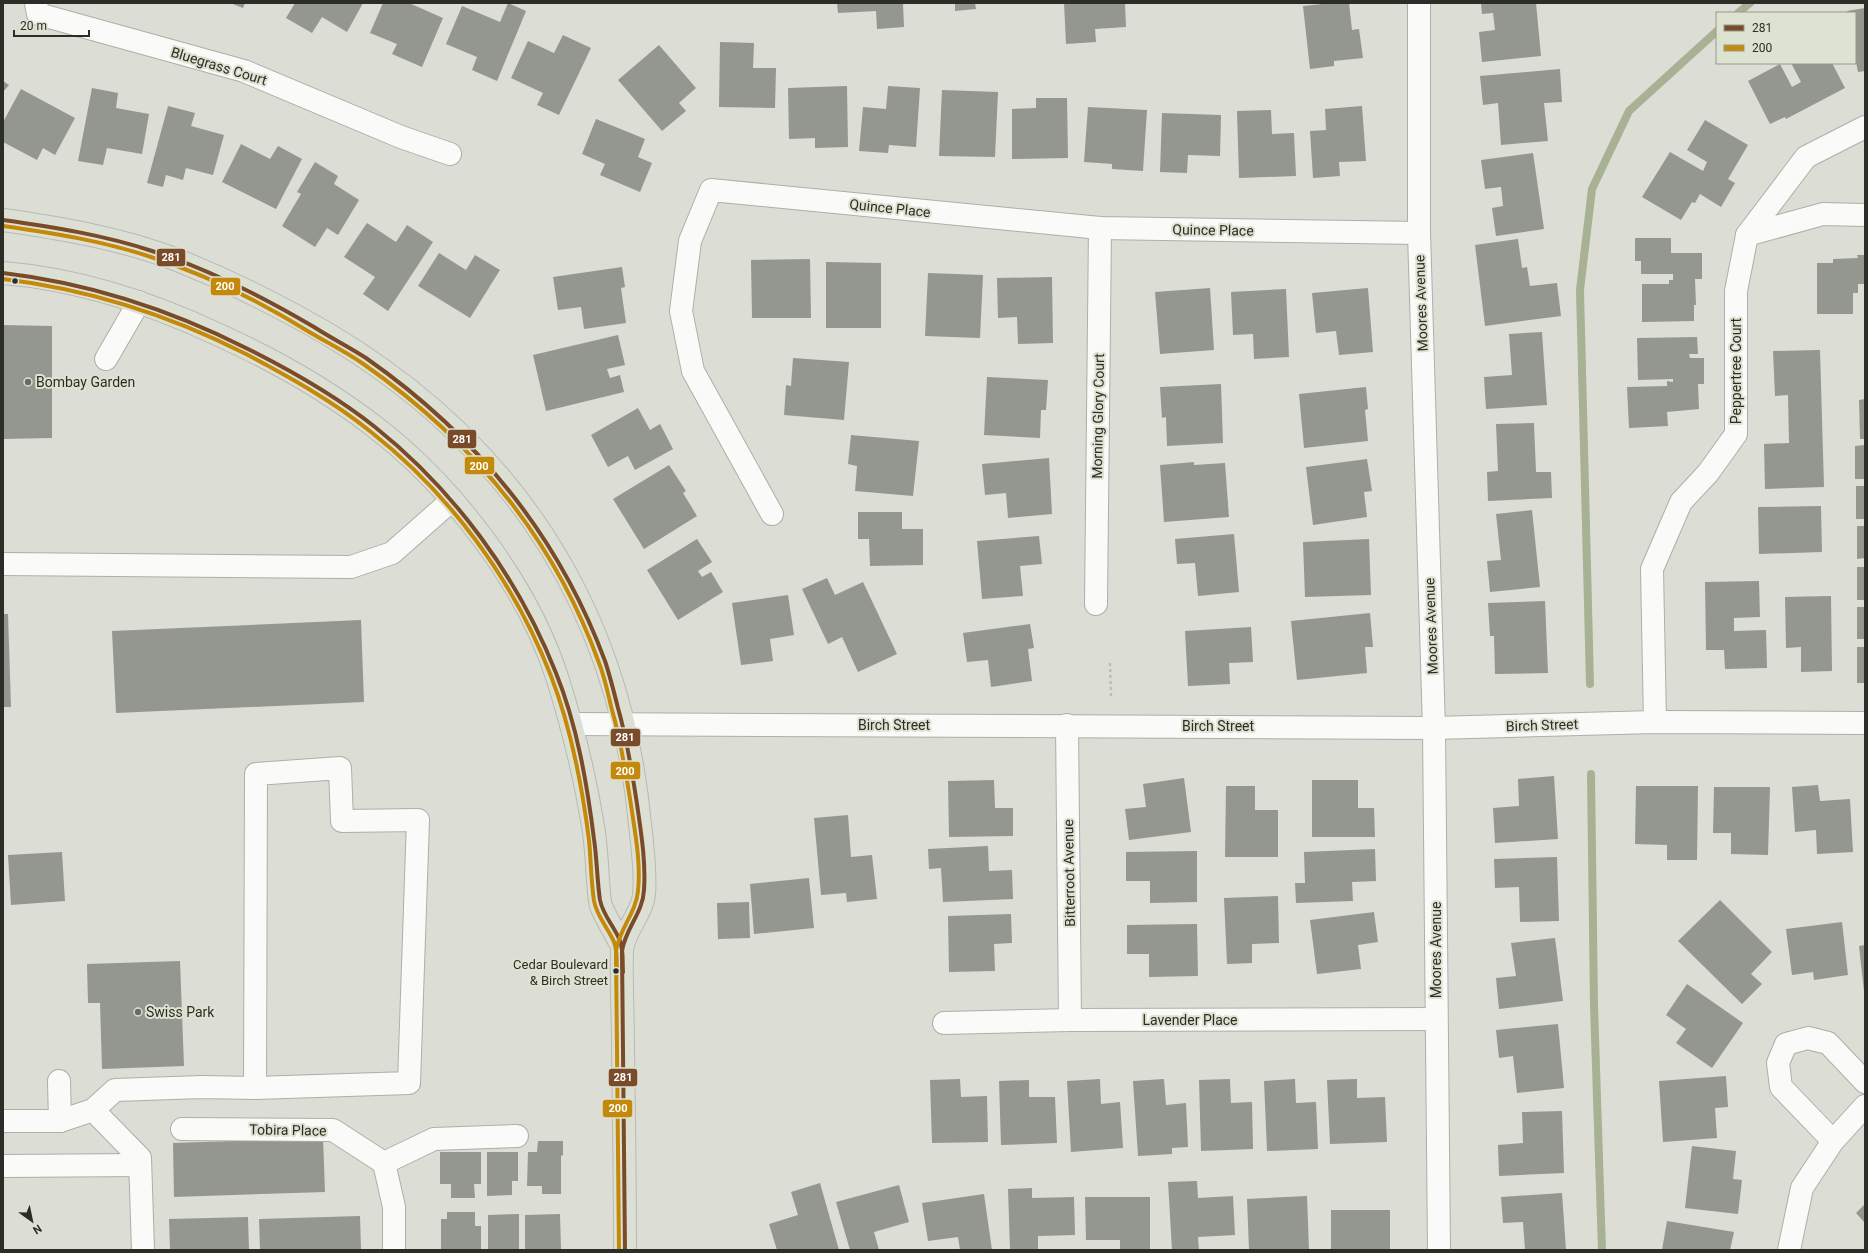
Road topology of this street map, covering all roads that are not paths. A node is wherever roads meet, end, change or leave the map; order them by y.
1 (36, 3) edge
2 (1419, 3) edge
3 (1865, 127) edge
4 (450, 154) dead end
5 (1865, 215) edge
6 (3, 220) edge
7 (1100, 228) junction
8 (1419, 233) junction
9 (1747, 235) junction
10 (3, 273) edge
11 (139, 302) junction
12 (106, 359) dead end
13 (452, 500) junction
14 (772, 514) dead end
15 (3, 564) edge
16 (1096, 604) dead end
17 (1655, 722) junction
18 (1865, 723) edge
19 (571, 724) junction
20 (625, 725) junction
21 (1067, 725) junction
22 (1434, 728) junction
23 (622, 946) junction
24 (1436, 1019) junction
25 (1070, 1020) junction
26 (944, 1023) dead end
27 (60, 1081) dead end
28 (1865, 1082) edge
29 (255, 1088) junction
30 (1865, 1106) edge
31 (93, 1110) junction
32 (3, 1120) edge
33 (60, 1121) junction
34 (182, 1129) dead end
35 (517, 1136) dead end
36 (1833, 1141) junction
37 (384, 1163) junction
38 (140, 1165) junction
39 (3, 1166) edge
40 (143, 1250) edge
41 (394, 1250) edge
42 (625, 1250) edge
43 (1440, 1250) edge
44 (1789, 1250) edge

1 - 4 street, Bluegrass Court
2 - 8 street, Moores Avenue
3 - 9 street, Peppertree Court
5 - 9 street
6 - 20 main road
7 - 8 street, Quince Place
7 - 14 street, Quince Place
7 - 16 street, Morning Glory Court
8 - 22 street, Moores Avenue
9 - 17 street, Peppertree Court
10 - 11 main road
11 - 12 street
11 - 13 main road
13 - 15 street
13 - 19 main road
17 - 18 street, Birch Street
17 - 22 street, Birch Street
19 - 20 street, Birch Street
19 - 23 main road
20 - 21 street, Birch Street
20 - 23 main road
21 - 22 street, Birch Street
21 - 25 street, Bitterroot Avenue
22 - 24 street, Moores Avenue
23 - 42 main road
24 - 25 street, Lavender Place
24 - 43 street, Moores Avenue
25 - 26 street, Lavender Place
27 - 33 street
28 - 36 street
29 - 29 street
29 - 31 street
30 - 36 street
31 - 33 street
31 - 38 street
32 - 33 street
34 - 37 street, Tobira Place
35 - 37 street
36 - 44 street
37 - 41 street
38 - 39 street
38 - 40 street

